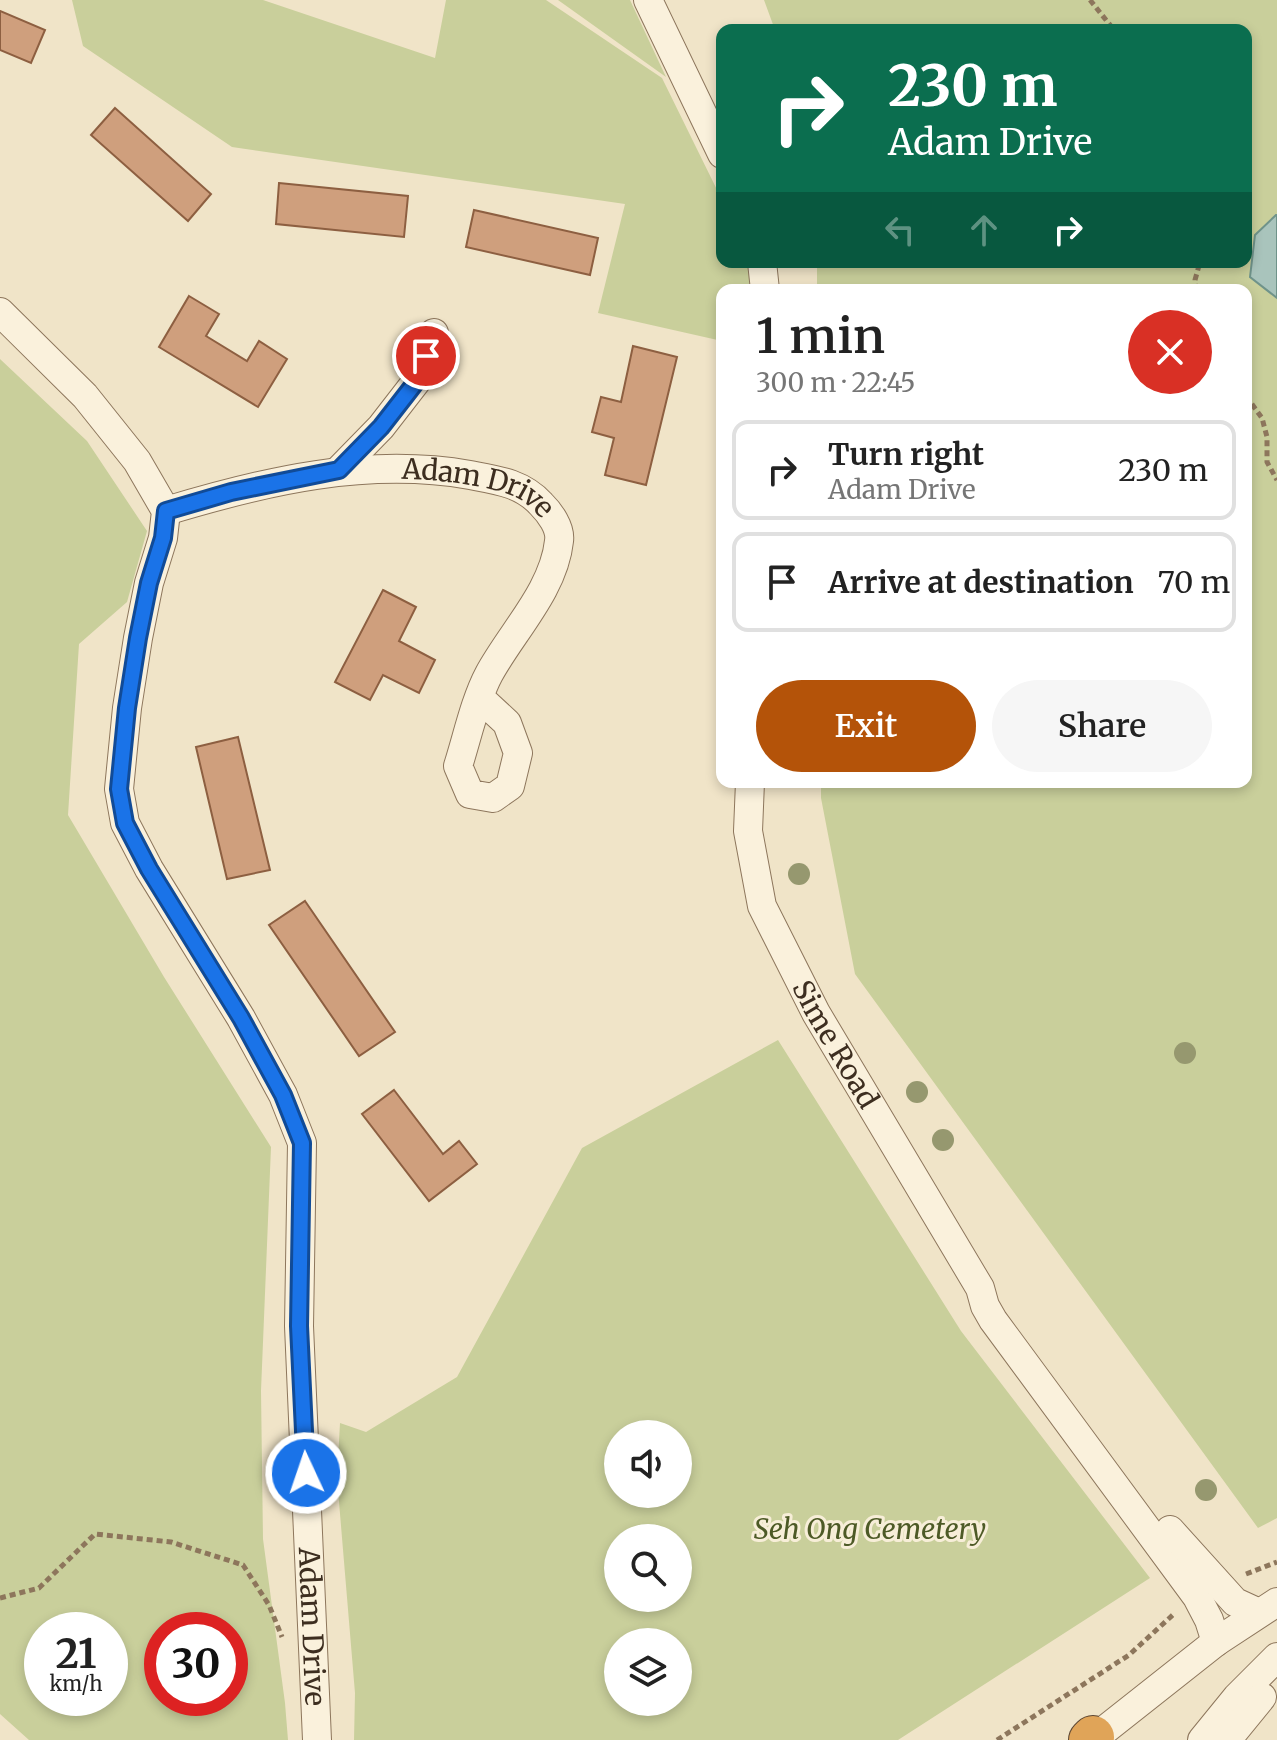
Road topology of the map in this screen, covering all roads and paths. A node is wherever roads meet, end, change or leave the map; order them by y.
1 (648, 0) edge
2 (1090, 0) edge
3 (1109, 24) edge
4 (716, 142) edge
5 (0, 312) edge
6 (434, 333) dead end
7 (1252, 404) edge
8 (339, 470) junction
9 (1277, 480) edge
10 (166, 511) junction
11 (480, 698) dead end
12 (750, 788) edge
13 (1277, 1562) edge
14 (1206, 1590) junction
15 (0, 1598) edge
16 (1268, 1607) edge
17 (1216, 1642) junction
18 (287, 1647) dead end
19 (1277, 1657) edge
20 (1277, 1683) edge
21 (1092, 1739) edge
22 (317, 1740) edge
23 (997, 1740) edge
24 (1202, 1740) edge
25 (1227, 1740) edge

1 - 4 street
2 - 3 path
5 - 10 street
6 - 8 street, Adam Drive
7 - 9 path
8 - 10 street, Adam Drive
8 - 11 street, Adam Drive
10 - 22 street, Adam Drive
12 - 14 street, Sime Road
13 - 14 path
14 - 16 street, Sime Road
14 - 17 street, Sime Road
14 - 23 path
15 - 18 path
16 - 17 street
17 - 21 street
19 - 24 street
20 - 25 street

